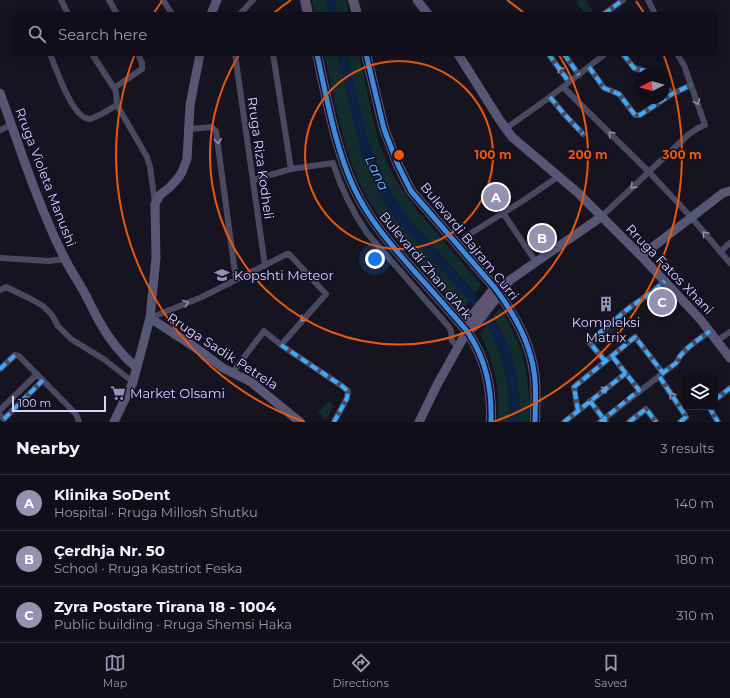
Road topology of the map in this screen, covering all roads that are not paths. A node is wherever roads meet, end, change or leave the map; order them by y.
1 (61, 0) edge
2 (109, 0) edge
3 (163, 0) edge
4 (218, 0) edge
5 (253, 0) edge
6 (305, 0) edge
7 (353, 0) edge
8 (417, 0) edge
9 (623, 0) edge
10 (648, 0) edge
11 (613, 8) junction
12 (67, 12) edge
13 (116, 12) edge
14 (171, 12) edge
15 (212, 12) edge
16 (242, 12) edge
17 (308, 12) edge
18 (356, 12) edge
19 (426, 12) edge
20 (607, 12) edge
21 (616, 12) edge
22 (653, 12) edge
23 (51, 56) edge
24 (93, 56) edge
25 (139, 56) edge
26 (200, 56) edge
27 (235, 56) edge
28 (273, 56) edge
29 (317, 56) edge
30 (366, 56) edge
31 (459, 56) edge
32 (550, 56) edge
33 (565, 56) edge
34 (603, 56) edge
35 (625, 56) edge
36 (678, 56) edge
37 (589, 67) junction
38 (634, 68) edge
39 (579, 75) junction
40 (569, 82) junction
41 (690, 84) junction
42 (563, 87) junction
43 (114, 88) junction
44 (670, 92) edge
45 (0, 93) edge
46 (672, 94) junction
47 (550, 97) junction
48 (117, 105) junction
49 (12, 125) junction
50 (189, 129) junction
51 (506, 129) junction
52 (0, 130) edge
53 (583, 134) dead end
54 (291, 169) junction
55 (649, 172) junction
56 (559, 176) junction
57 (253, 180) junction
58 (730, 191) edge
59 (155, 204) junction
60 (503, 213) junction
61 (601, 217) junction
62 (691, 217) junction
63 (465, 237) dead end
64 (730, 243) edge
65 (720, 252) junction
66 (641, 256) junction
67 (0, 258) edge
68 (64, 259) junction
69 (536, 262) junction
70 (730, 264) edge
71 (265, 266) junction
72 (236, 280) junction
73 (665, 281) junction
74 (0, 290) edge
75 (494, 295) junction
76 (150, 318) junction
77 (471, 325) junction
78 (710, 331) junction
79 (730, 332) edge
80 (718, 340) junction
81 (281, 345) junction
82 (458, 347) junction
83 (612, 356) junction
84 (730, 358) edge
85 (605, 361) junction
86 (137, 368) junction
87 (0, 369) edge
88 (232, 373) junction
89 (626, 373) junction
90 (37, 374) junction
91 (661, 374) junction
92 (43, 380) junction
93 (133, 382) junction
94 (730, 388) edge
95 (640, 390) junction
96 (718, 398) edge
97 (590, 401) junction
98 (0, 410) edge
99 (710, 410) edge
100 (578, 411) junction
101 (0, 414) edge
102 (603, 421) edge
103 (79, 422) edge
104 (114, 422) edge
105 (300, 422) edge
106 (334, 422) edge
107 (419, 422) edge
108 (491, 422) edge
109 (535, 422) edge
110 (564, 422) edge
111 (629, 422) edge
112 (656, 422) edge
113 (680, 422) edge
114 (718, 422) edge

1 - 12 street
2 - 13 street
3 - 14 street
4 - 15 main road
5 - 16 street
6 - 17 main road
7 - 18 main road
8 - 19 main road
9 - 11 street
10 - 22 street
11 - 20 street
11 - 21 street
23 - 48 street
24 - 43 street
25 - 43 street
26 - 50 main road
27 - 57 street, Rruga Riza Kodheli
28 - 54 street
29 - 77 main road, Bulevardi Zhan d'Ark
30 - 75 main road, Bulevardi Bajram Curri
31 - 51 main road, Rruga Fatos Xhani
40 -> 32 street
33 - 39 street
34 - 37 street
35 - 38 street
36 - 41 street
37 - 39 street
37 - 46 street
39 - 40 street
40 - 42 street
41 - 46 street
41 -> 55 street
42 - 47 street
55 -> 42 street
43 - 48 street
44 - 46 street
45 - 49 main road, Rruga Violeta Manushi
47 - 51 street
47 - 53 street
48 - 59 street
49 - 52 street
49 - 68 main road, Rruga Violeta Manushi
50 - 59 main road
50 -> 72 street
51 - 56 main road, Rruga Fatos Xhani
54 - 57 street
54 - 82 street
55 -> 61 street
55 - 62 street
56 - 60 street
56 - 61 main road, Rruga Fatos Xhani
57 - 71 street, Rruga Riza Kodheli
58 - 62 main road
59 - 76 main road, Rruga Sadik Petrela
60 - 63 street
60 - 69 street
61 - 66 main road, Rruga Fatos Xhani
61 - 69 main road
65 -> 62 street
62 - 66 main road
64 - 65 street
65 - 70 street
66 - 73 main road, Rruga Fatos Xhani
67 - 68 street
68 - 86 main road, Rruga Violeta Manushi
69 - 75 main road
71 - 72 street
71 -> 81 street
76 -> 72 street
73 - 78 main road, Rruga Fatos Xhani
73 - 85 street
74 - 93 street
75 - 77 main road
75 - 109 main road, Bulevardi Bajram Curri
76 - 86 main road, Rruga Sadik Petrela
76 - 88 main road, Rruga Sadik Petrela
77 - 82 main road
77 - 108 main road, Bulevardi Zhan d'Ark
78 - 80 main road, Rruga Fatos Xhani
78 - 91 street
79 - 80 street
80 - 84 main road, Rruga Fatos Xhani
81 - 88 street
81 - 106 street
82 - 107 main road
83 - 85 street
83 - 89 street
83 - 91 street
85 - 100 street
86 - 93 main road, Rruga Sadik Petrela
87 - 90 street
88 - 105 main road, Rruga Sadik Petrela
89 - 95 street
97 -> 89 street
90 - 92 street
90 - 98 street
91 - 95 street
113 -> 91 street
92 - 101 street
92 - 103 street
93 - 104 main road, Rruga Sadik Petrela
94 - 96 street
95 - 102 street
97 - 100 street
97 - 102 street
99 - 114 street
100 - 110 street
111 - 112 street

